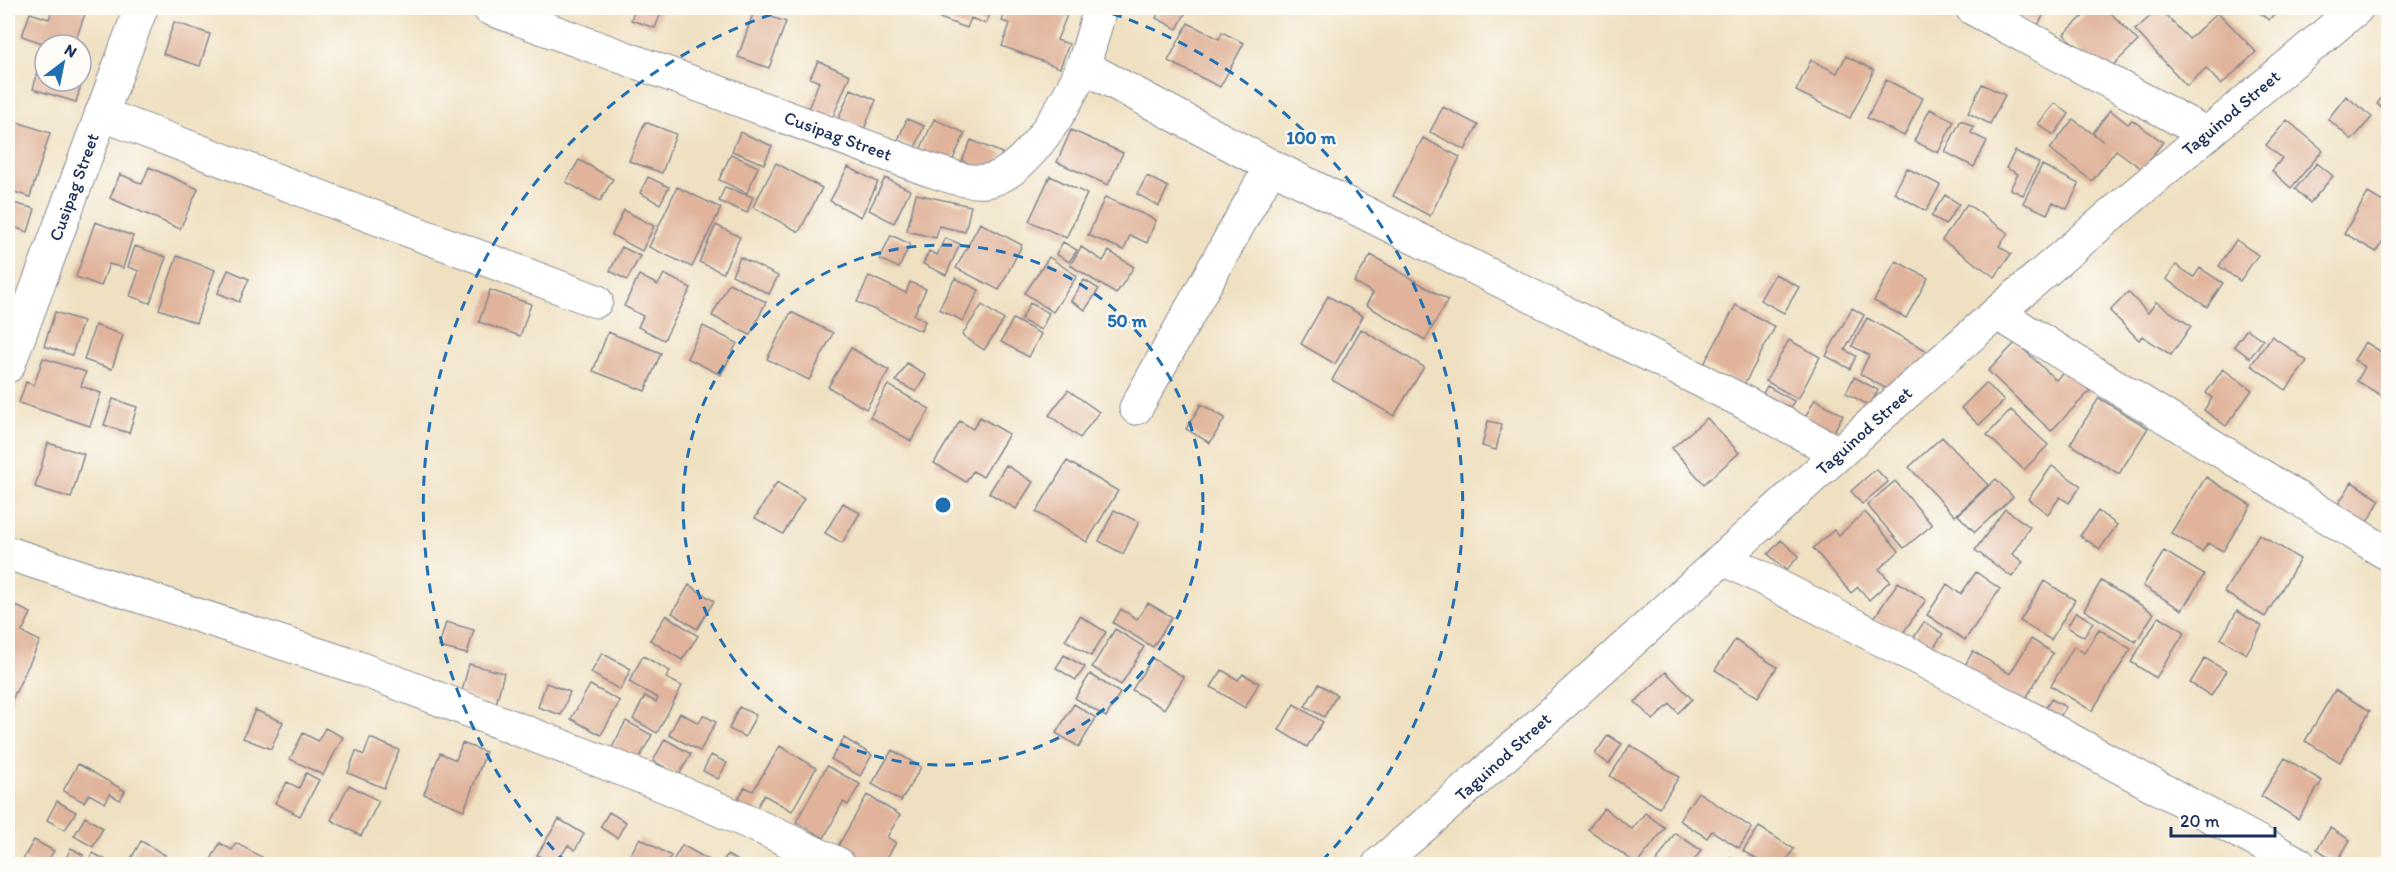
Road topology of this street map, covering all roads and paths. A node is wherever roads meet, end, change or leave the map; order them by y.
1 (141, 8) edge
2 (489, 8) edge
3 (1100, 8) edge
4 (1972, 8) edge
5 (2357, 8) edge
6 (1083, 66) junction
7 (101, 114) junction
8 (2206, 134) junction
9 (1271, 166) junction
10 (596, 301) dead end
11 (1997, 313) junction
12 (8, 366) edge
13 (1136, 408) dead end
14 (1838, 453) junction
15 (8, 552) edge
16 (2388, 554) edge
17 (1724, 558) junction
18 (838, 864) edge
19 (1379, 864) edge
20 (2299, 864) edge

1 - 7 street, Cusipag Street
2 - 6 street, Cusipag Street
3 - 6 street, Cusipag Street
4 - 8 street
5 - 8 street, Taguinod Street
6 - 9 street
7 - 10 street
7 - 12 street, Cusipag Street
8 - 11 street, Taguinod Street
9 - 13 street
9 - 14 street
11 - 14 street, Taguinod Street
11 - 16 street
14 - 17 street, Taguinod Street
15 - 18 street
17 - 19 street, Taguinod Street
17 - 20 street

